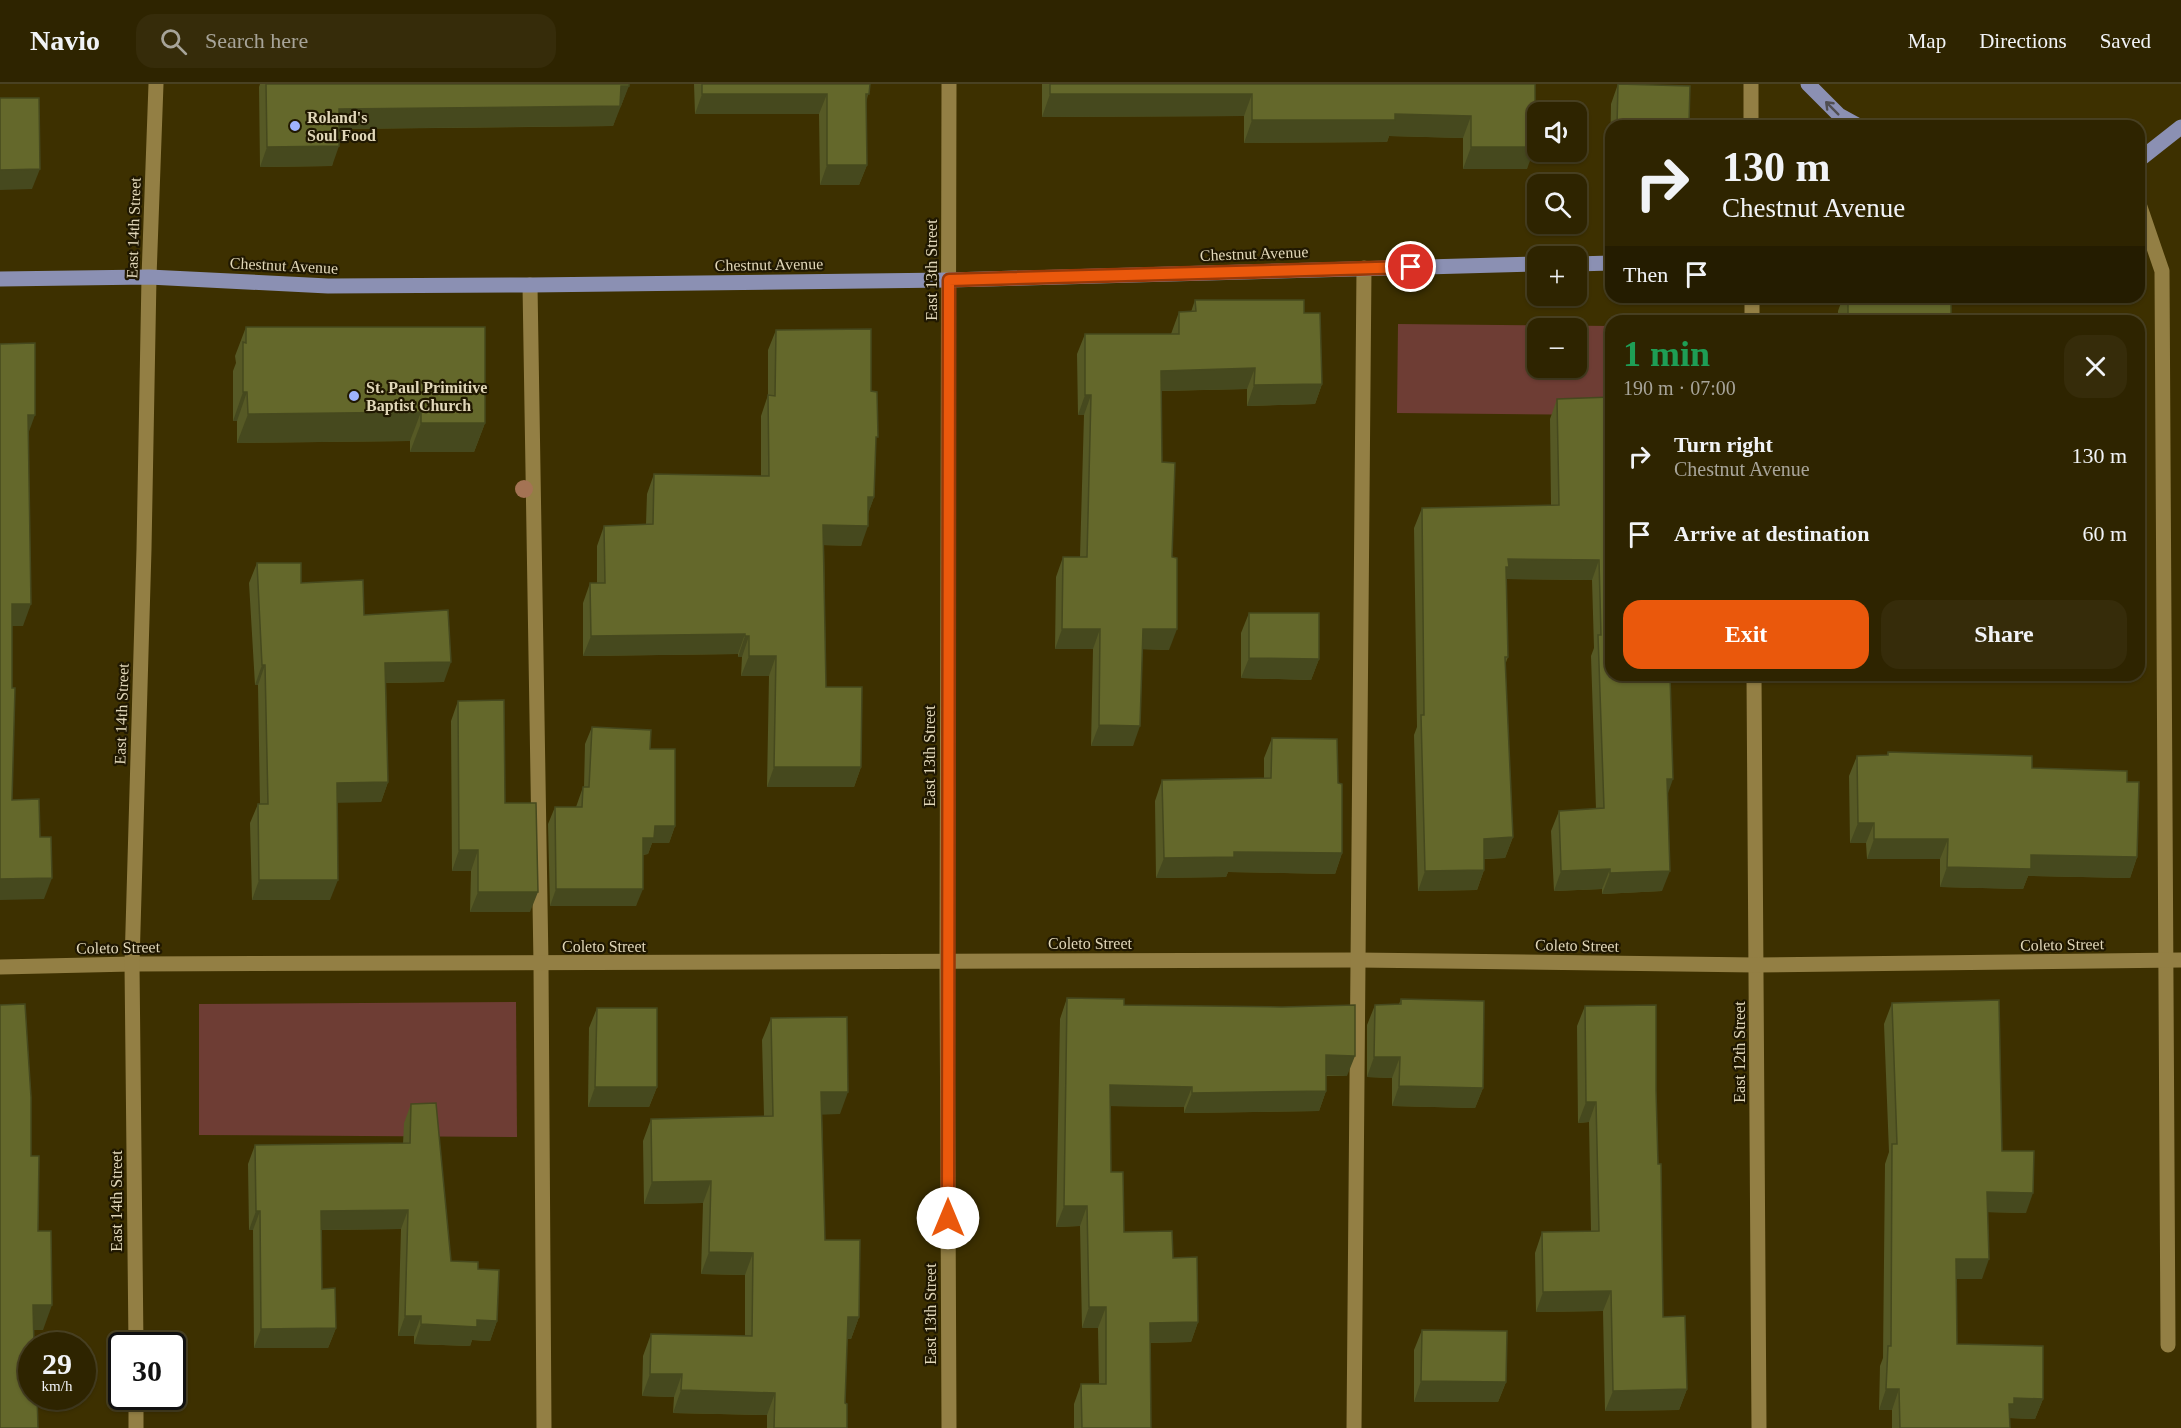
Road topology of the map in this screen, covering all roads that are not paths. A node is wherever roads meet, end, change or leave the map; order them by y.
1 (156, 84) edge
2 (949, 84) edge
3 (1751, 84) edge
4 (1808, 84) edge
5 (1751, 120) edge
6 (1848, 120) edge
7 (2181, 127) edge
8 (2145, 155) edge
9 (2145, 221) edge
10 (1605, 263) edge
11 (1527, 264) edge
12 (1587, 264) edge
13 (1364, 268) junction
14 (149, 277) junction
15 (0, 279) edge
16 (949, 280) junction
17 (530, 285) junction
18 (1754, 681) edge
19 (1357, 960) junction
20 (2173, 960) edge
21 (947, 962) junction
22 (132, 964) junction
23 (541, 964) junction
24 (1756, 965) junction
25 (0, 967) edge
26 (136, 1332) edge
27 (2168, 1345) dead end
28 (136, 1410) edge
29 (136, 1428) edge
30 (544, 1428) edge
31 (949, 1428) edge
32 (1354, 1428) edge
33 (1759, 1428) edge

1 - 14 street, East 14th Street
2 - 16 street, East 13th Street
3 - 5 street
6 -> 4 main road
7 - 8 main road
9 - 20 street
10 - 12 main road
11 - 13 main road, Chestnut Avenue
13 - 16 main road, Chestnut Avenue
13 - 19 street
14 - 15 main road, Chestnut Avenue
14 - 17 main road, Chestnut Avenue
14 - 22 street, East 14th Street
16 - 17 main road, Chestnut Avenue
16 - 21 street, East 13th Street
17 - 23 street
18 - 24 street, East 12th Street
19 - 21 street, Coleto Street
19 - 24 street, Coleto Street
19 - 32 street
20 - 24 street, Coleto Street
20 - 27 street
21 - 23 street, Coleto Street
21 - 31 street, East 13th Street
22 - 23 street, Coleto Street
22 - 25 street, Coleto Street
22 - 26 street, East 14th Street
23 - 30 street
24 - 33 street, East 12th Street
28 - 29 street

